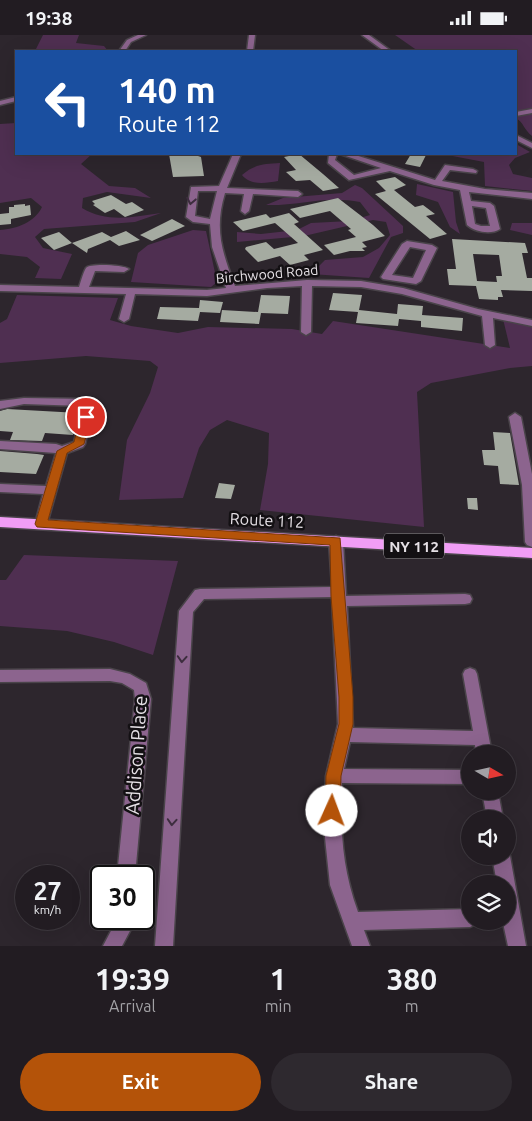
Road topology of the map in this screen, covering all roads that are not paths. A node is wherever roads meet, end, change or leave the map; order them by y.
1 (142, 35) edge
2 (252, 35) edge
3 (365, 35) edge
4 (123, 50) edge
5 (250, 50) edge
6 (387, 50) edge
7 (0, 96) edge
8 (15, 98) edge
9 (15, 98) edge
10 (0, 103) edge
11 (532, 111) edge
12 (517, 113) edge
13 (517, 138) edge
14 (532, 146) edge
15 (237, 155) edge
16 (333, 155) edge
17 (347, 155) edge
18 (392, 168) junction
19 (473, 171) dead end
20 (437, 183) junction
21 (464, 188) junction
22 (222, 189) junction
23 (249, 191) junction
24 (298, 194) dead end
25 (532, 196) edge
26 (467, 203) dead end
27 (244, 211) dead end
28 (215, 222) junction
29 (124, 269) dead end
30 (386, 277) junction
31 (307, 283) junction
32 (378, 287) junction
33 (0, 288) edge
34 (231, 289) junction
35 (83, 290) junction
36 (131, 292) junction
37 (486, 314) junction
38 (124, 319) dead end
39 (532, 323) edge
40 (306, 332) dead end
41 (490, 345) dead end
42 (0, 405) edge
43 (516, 417) dead end
44 (0, 445) edge
45 (62, 451) junction
46 (0, 488) edge
47 (51, 490) junction
48 (0, 522) edge
49 (41, 524) junction
50 (336, 541) junction
51 (532, 542) edge
52 (532, 553) edge
53 (337, 597) junction
54 (465, 599) dead end
55 (470, 674) dead end
56 (0, 676) edge
57 (343, 735) junction
58 (482, 738) junction
59 (483, 745) edge
60 (334, 776) junction
61 (461, 777) edge
62 (127, 865) edge
63 (461, 918) edge
64 (352, 921) junction
65 (121, 930) edge
66 (513, 930) edge
67 (112, 946) edge
68 (164, 946) edge
69 (361, 946) edge
70 (517, 946) edge

1 - 4 street
2 - 5 street
3 - 6 street
7 - 8 street
9 - 10 street
11 - 12 street
13 - 14 street
15 - 22 street
16 - 18 street
17 - 18 street
18 - 20 street
19 - 20 street
20 - 21 street
21 - 25 street
21 - 26 street
22 - 23 street
22 - 28 street
22 -> 28 street
23 - 24 street
23 - 27 street
28 - 34 street
29 - 35 street
30 - 30 street
30 - 32 street
31 - 32 street, Birchwood Road
31 - 34 street, Birchwood Road
31 - 40 street
32 - 37 street, Birchwood Road
33 - 35 street, Birchwood Road
34 - 36 street, Birchwood Road
35 - 36 street, Birchwood Road
36 - 38 street
37 - 39 street, Birchwood Road
37 - 41 street
42 - 45 street
43 - 51 street
44 - 45 street
45 - 47 street
46 - 47 street
47 - 49 street
48 - 49 main road, Route 112 / NY 112
49 - 50 main road, Route 112 / NY 112
50 - 52 main road, Route 112 / NY 112
50 - 53 street
53 - 54 street
53 - 57 street
53 -> 68 street
55 - 58 street
56 - 62 street, Addison Place
57 - 58 street
57 - 60 street
58 - 59 street
60 - 61 street
60 - 64 street
63 - 64 street
64 - 69 street
65 - 67 street
66 - 70 street

